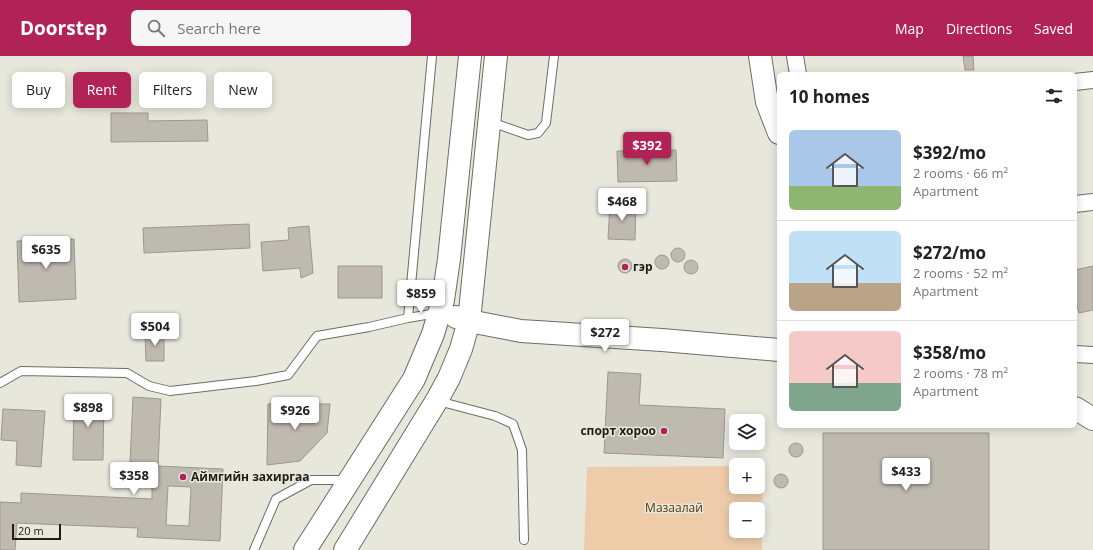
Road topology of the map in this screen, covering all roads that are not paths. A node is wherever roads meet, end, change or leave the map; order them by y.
1 (432, 56) edge
2 (470, 56) edge
3 (496, 56) edge
4 (554, 56) edge
5 (760, 56) edge
6 (795, 56) edge
7 (798, 72) edge
8 (1093, 80) edge
9 (1077, 82) edge
10 (489, 121) junction
11 (777, 128) edge
12 (1093, 202) edge
13 (1077, 204) edge
14 (439, 312) junction
15 (408, 318) junction
16 (469, 321) junction
17 (777, 350) edge
18 (1077, 354) edge
19 (1093, 355) edge
20 (0, 383) edge
21 (437, 400) junction
22 (1077, 409) edge
23 (1093, 419) edge
24 (350, 480) junction
25 (524, 540) dead end
26 (254, 550) edge
27 (305, 550) edge
28 (345, 550) edge

1 - 15 lane
2 - 14 main road
3 - 10 main road
4 - 10 lane
5 - 11 main road
6 - 7 street
8 - 9 street
10 - 16 main road
12 - 13 street
14 - 15 lane
14 - 16 main road
14 - 24 main road
15 - 20 lane
16 - 17 main road
16 - 21 main road
18 - 19 street
21 - 25 lane
21 - 28 main road
22 - 23 main road
24 - 26 lane
24 - 27 main road

